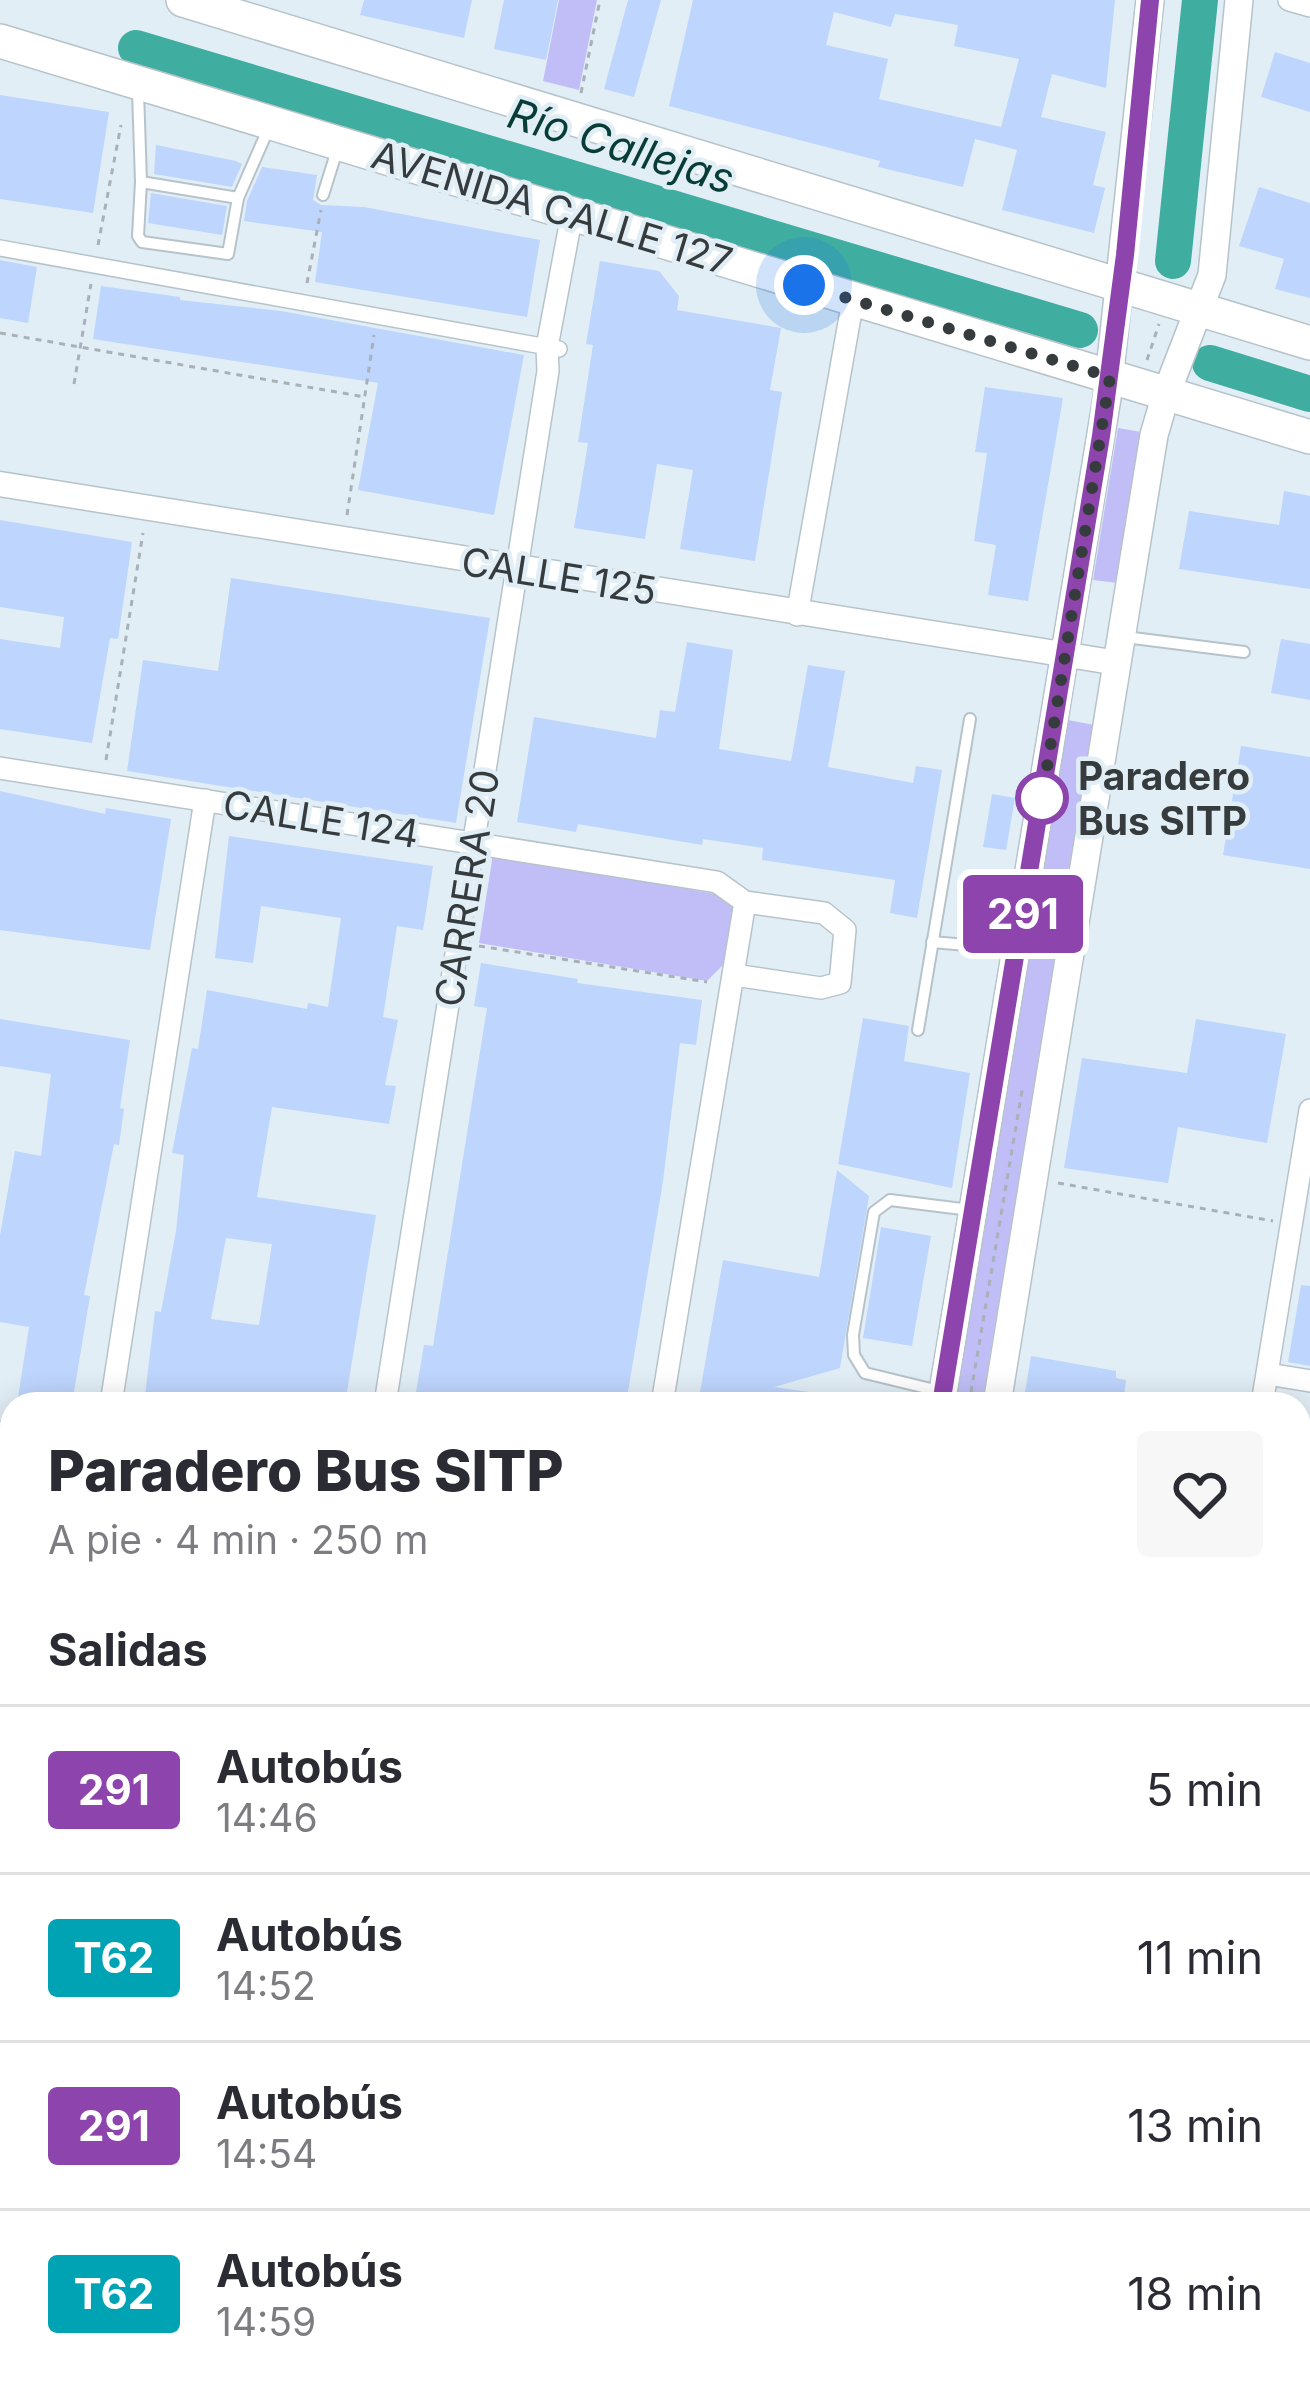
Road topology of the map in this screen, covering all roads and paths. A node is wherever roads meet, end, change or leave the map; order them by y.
1 (183, 0) edge
2 (600, 0) edge
3 (1150, 0) edge
4 (1239, 0) edge
5 (1289, 0) edge
6 (1310, 7) edge
7 (0, 41) edge
8 (137, 82) junction
9 (575, 118) junction
10 (271, 122) junction
11 (121, 128) dead end
12 (339, 143) junction
13 (141, 182) junction
14 (323, 195) joint
15 (238, 198) junction
16 (578, 216) junction
17 (0, 248) edge
18 (94, 266) junction
19 (1120, 285) junction
20 (853, 300) junction
21 (304, 302) junction
22 (1200, 309) junction
23 (376, 316) junction
24 (0, 333) edge
25 (1310, 343) edge
26 (82, 346) junction
27 (553, 348) junction
28 (1110, 377) junction
29 (74, 384) dead end
30 (1166, 394) junction
31 (365, 397) junction
32 (1310, 437) edge
33 (0, 484) edge
34 (346, 523) dead end
35 (144, 525) dead end
36 (517, 570) junction
37 (796, 614) junction
38 (1120, 650) junction
39 (1244, 652) dead end
40 (1066, 655) junction
41 (970, 719) dead end
42 (0, 768) edge
43 (102, 784) junction
44 (205, 800) junction
45 (475, 843) junction
46 (746, 902) junction
47 (932, 942) junction
48 (459, 943) junction
49 (1017, 950) junction
50 (733, 980) junction
51 (918, 1030) dead end
52 (1310, 1110) edge
53 (1049, 1181) dead end
54 (974, 1210) junction
55 (1292, 1224) junction
56 (1268, 1374) junction
57 (1310, 1381) edge
58 (113, 1392) edge
59 (387, 1392) edge
60 (664, 1392) edge
61 (924, 1392) edge
62 (943, 1392) edge
63 (999, 1392) edge
64 (1264, 1392) edge

1 - 9 main road
2 - 9 path
3 - 19 main road
4 - 22 main road
5 - 6 street
7 - 8 main road, AVENIDA CALLE 127
8 - 10 main road, AVENIDA CALLE 127
8 - 13 lane
9 - 19 main road
10 - 12 main road, AVENIDA CALLE 127
10 - 15 lane
11 - 18 path
12 - 14 lane
12 - 16 main road, AVENIDA CALLE 127
13 - 15 lane
13 - 15 lane
14 - 21 path
16 - 20 main road, AVENIDA CALLE 127
16 - 27 street, CARRERA 20
17 - 18 street
18 - 21 street
18 - 26 path
19 - 22 main road
19 - 28 main road
20 - 28 main road, AVENIDA CALLE 127
20 - 37 street
21 - 23 street
22 - 25 main road
22 - 30 main road
23 - 27 street
23 - 31 path
24 - 26 path
26 - 29 path
26 - 31 path
27 - 36 street, CARRERA 20
28 - 30 main road, AVENIDA CALLE 127
28 - 40 main road
30 - 32 main road, AVENIDA CALLE 127
30 - 38 main road
31 - 34 path
33 - 36 street, CALLE 125
35 - 43 path
36 - 37 street, CALLE 125
36 - 45 street, CARRERA 20
37 - 40 street, CALLE 125
38 - 39 lane
38 - 40 street, CALLE 125
38 - 63 main road
40 - 49 main road
41 - 47 lane
42 - 43 street, CALLE 124
43 - 44 street, CALLE 124
44 - 45 street, CALLE 124
44 - 58 street
45 - 46 street, CALLE 124
45 - 48 street, CARRERA 20
46 - 50 street
46 - 50 street, CALLE 124
47 - 49 lane
47 - 51 lane
48 - 50 path
48 - 59 street, CARRERA 20
49 - 54 main road
50 - 60 street
52 - 55 street
53 - 55 path
54 - 61 lane
54 - 62 main road
55 - 56 street
56 - 57 street
56 - 64 street

